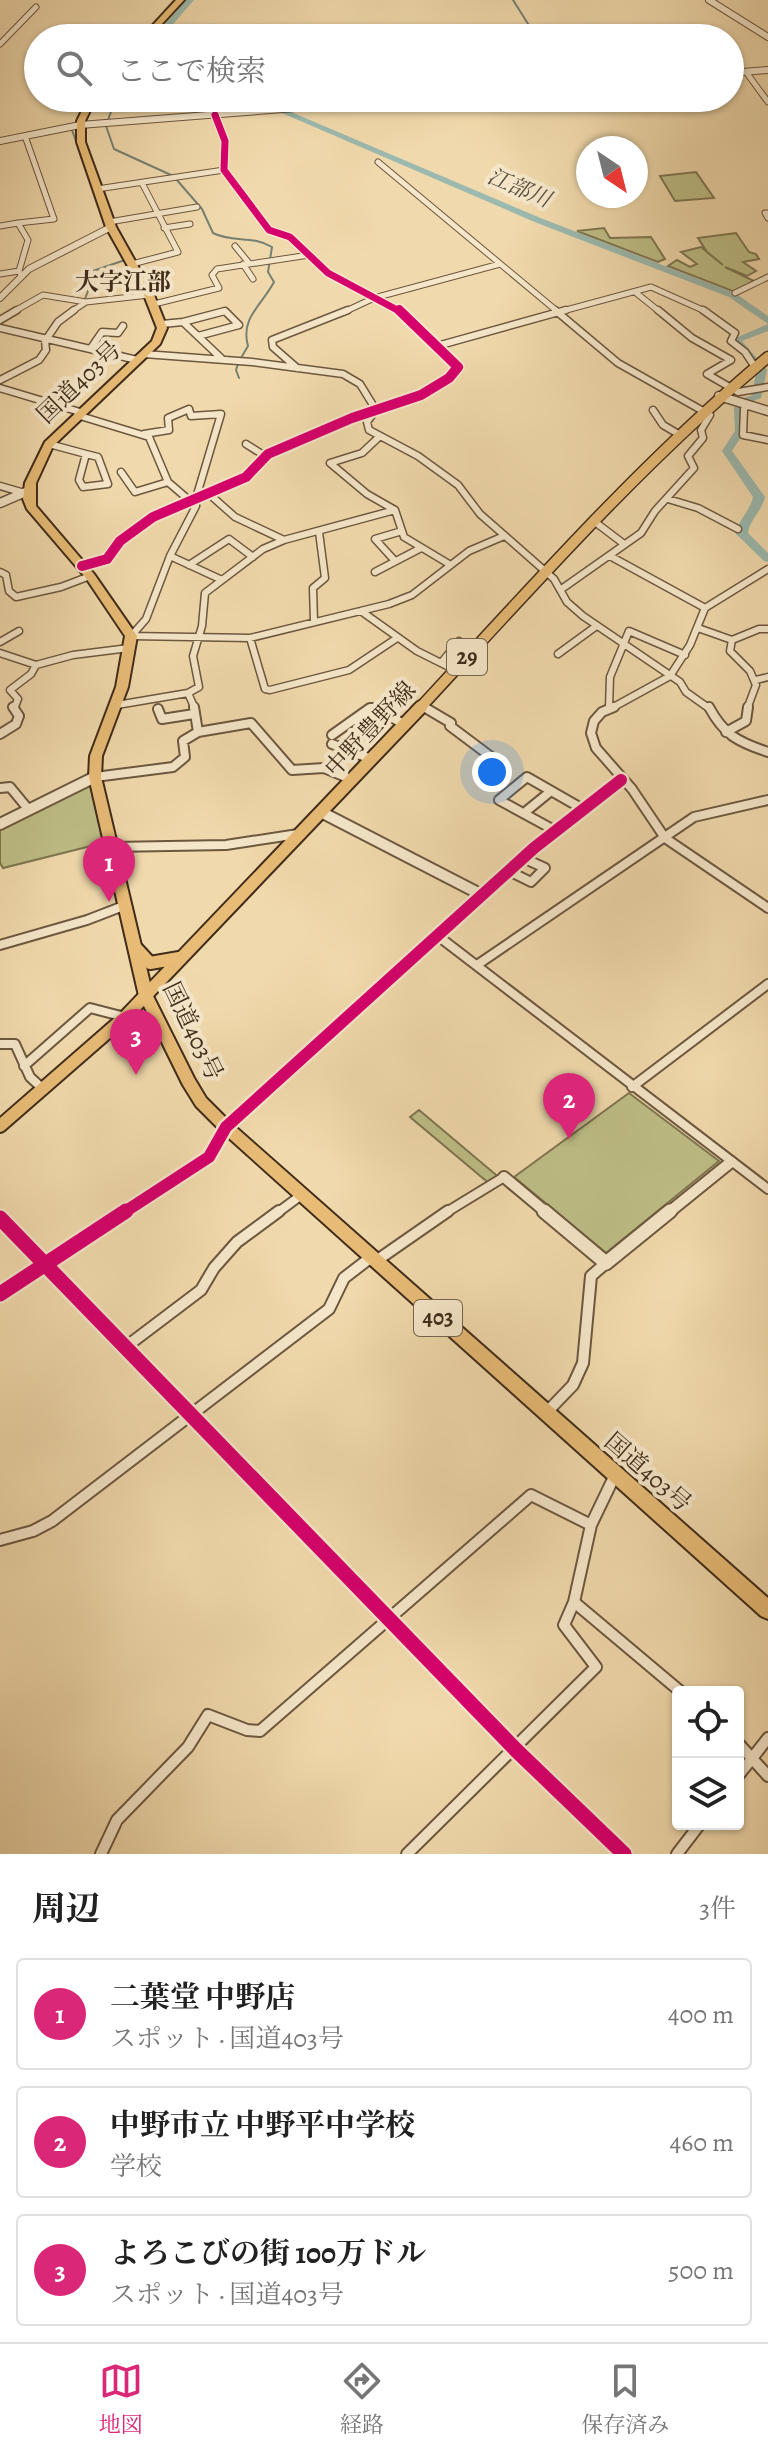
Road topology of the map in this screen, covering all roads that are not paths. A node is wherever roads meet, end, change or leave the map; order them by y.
1 (180, 0) edge
2 (709, 0) edge
3 (36, 7) dead end
4 (158, 24) edge
5 (768, 37) edge
6 (0, 44) edge
7 (768, 70) edge
8 (746, 72) joint
9 (768, 102) edge
10 (86, 112) edge
11 (249, 112) edge
12 (215, 115) junction
13 (80, 125) junction
14 (25, 136) junction
15 (0, 141) edge
16 (378, 162) dead end
17 (224, 170) junction
18 (142, 183) junction
19 (97, 189) junction
20 (197, 207) dead end
21 (156, 215) junction
22 (18, 223) junction
23 (190, 224) dead end
24 (110, 225) junction
25 (0, 226) edge
26 (164, 228) junction
27 (235, 246) dead end
28 (309, 255) junction
29 (132, 264) junction
30 (246, 264) junction
31 (500, 264) junction
32 (20, 273) junction
33 (0, 274) edge
34 (768, 277) edge
35 (253, 279) dead end
36 (635, 292) junction
37 (735, 293) dead end
38 (0, 298) edge
39 (374, 298) junction
40 (151, 299) junction
41 (86, 302) junction
42 (558, 313) junction
43 (0, 320) edge
44 (183, 322) junction
45 (162, 324) junction
46 (123, 326) dead end
47 (0, 328) edge
48 (198, 336) junction
49 (45, 341) junction
50 (437, 346) junction
51 (91, 348) junction
52 (140, 357) junction
53 (222, 359) junction
54 (762, 362) edge
55 (297, 368) junction
56 (0, 380) edge
57 (0, 388) edge
58 (728, 388) junction
59 (762, 388) edge
60 (719, 396) junction
61 (747, 406) junction
62 (376, 410) junction
63 (653, 410) dead end
64 (768, 411) edge
65 (701, 413) junction
66 (78, 414) junction
67 (144, 434) junction
68 (680, 435) junction
69 (379, 437) junction
70 (768, 440) edge
71 (49, 444) junction
72 (246, 444) dead end
73 (86, 453) junction
74 (265, 456) junction
75 (121, 472) dead end
76 (168, 482) junction
77 (0, 486) edge
78 (24, 492) junction
79 (208, 493) junction
80 (192, 499) junction
81 (668, 499) junction
82 (0, 503) edge
83 (395, 510) junction
84 (595, 522) junction
85 (738, 529) dead end
86 (402, 531) junction
87 (319, 532) junction
88 (504, 536) junction
89 (284, 540) junction
90 (624, 544) junction
91 (421, 548) junction
92 (170, 556) junction
93 (610, 556) junction
94 (253, 557) junction
95 (395, 561) junction
96 (449, 564) junction
97 (189, 565) junction
98 (768, 569) edge
99 (86, 571) junction
100 (0, 572) edge
101 (375, 572) dead end
102 (546, 572) junction
103 (222, 580) junction
104 (563, 588) junction
105 (705, 608) junction
106 (361, 611) junction
107 (314, 622) junction
108 (595, 627) junction
109 (698, 628) junction
110 (768, 629) edge
111 (19, 631) dead end
112 (199, 637) junction
113 (250, 638) junction
114 (397, 638) junction
115 (732, 640) junction
116 (459, 641) dead end
117 (0, 642) edge
118 (130, 642) junction
119 (622, 648) junction
120 (0, 653) edge
121 (558, 654) dead end
122 (685, 655) junction
123 (441, 663) junction
124 (36, 665) junction
125 (455, 670) junction
126 (670, 676) junction
127 (768, 677) edge
128 (756, 680) junction
129 (188, 693) junction
130 (117, 705) junction
131 (421, 705) junction
132 (609, 708) junction
133 (158, 709) dead end
134 (194, 714) junction
135 (403, 724) junction
136 (198, 732) junction
137 (726, 732) junction
138 (0, 734) edge
139 (768, 752) edge
140 (371, 759) junction
141 (494, 759) dead end
142 (95, 777) junction
143 (353, 780) junction
144 (621, 780) junction
145 (0, 788) edge
146 (551, 791) junction
147 (768, 800) edge
148 (581, 808) junction
149 (29, 810) junction
150 (323, 813) junction
151 (524, 813) junction
152 (0, 823) edge
153 (554, 830) junction
154 (303, 833) junction
155 (665, 838) junction
156 (112, 847) junction
157 (521, 857) junction
158 (507, 870) junction
159 (482, 895) junction
160 (126, 905) junction
161 (768, 908) edge
162 (438, 936) junction
163 (0, 945) edge
164 (137, 949) junction
165 (185, 954) junction
166 (477, 965) junction
167 (768, 984) edge
168 (146, 996) junction
169 (125, 1017) junction
170 (0, 1044) edge
171 (24, 1066) junction
172 (632, 1087) junction
173 (44, 1090) junction
174 (0, 1126) edge
175 (226, 1127) junction
176 (731, 1162) junction
177 (504, 1177) joint
178 (768, 1189) edge
179 (300, 1196) junction
180 (0, 1218) edge
181 (373, 1260) junction
182 (45, 1263) junction
183 (606, 1263) junction
184 (0, 1294) edge
185 (127, 1346) junction
186 (191, 1414) junction
187 (546, 1414) junction
188 (615, 1475) junction
189 (591, 1525) junction
190 (0, 1540) edge
191 (574, 1602) junction
192 (768, 1610) edge
193 (391, 1617) junction
194 (674, 1686) edge
195 (768, 1738) edge
196 (516, 1750) junction
197 (744, 1750) edge
198 (751, 1759) junction
199 (744, 1768) edge
200 (768, 1776) edge
201 (695, 1830) edge
202 (101, 1854) edge
203 (407, 1854) edge
204 (624, 1854) edge
205 (677, 1854) edge

1 - 4 highway
2 - 5 street
3 - 6 street
7 - 8 street
8 - 9 street
10 - 13 highway
11 - 12 street
12 - 13 street
12 - 17 street
13 - 14 street
13 - 19 highway
14 - 15 street
14 - 22 street
16 - 31 street
17 - 18 street
17 - 28 street
18 - 19 street
18 - 21 street
19 - 24 highway
20 - 21 street
21 - 24 street
21 - 26 street
22 - 25 street
22 - 32 street
23 - 26 street
24 - 29 highway
24 - 32 street
26 - 29 street
27 - 30 street
28 - 30 street
28 - 39 street
29 - 40 highway
30 - 35 street
30 - 40 street
31 - 39 street
31 - 42 street
32 - 33 street
32 - 38 street
34 - 37 street
36 - 42 street
36 - 54 street
36 - 58 street
39 - 50 street
39 - 55 street
40 - 41 street
40 - 45 highway
41 - 43 street
41 - 49 street
42 - 50 street
42 - 65 street
44 - 45 street
44 - 48 street
44 - 48 street
45 - 52 highway, 国道403号
46 - 51 street
47 - 49 street
48 - 53 street
49 - 51 street
49 - 56 street
50 - 62 street
51 - 52 street
52 - 53 street
52 - 66 highway, 国道403号
53 - 55 street
54 - 58 main road, 中野豊野線 / 29
55 - 62 street
57 - 66 street
58 - 59 street
58 - 60 main road, 中野豊野線 / 29
60 - 61 street
60 - 65 main road, 中野豊野線 / 29
61 - 64 street
61 - 70 street
62 - 69 street
62 - 74 street
63 - 68 street
65 - 68 main road, 中野豊野線 / 29
65 - 81 street
66 - 67 street
66 - 71 highway, 国道403号
67 - 76 street
67 - 80 street
68 - 84 main road, 中野豊野線 / 29
69 - 83 street
69 - 88 street
71 - 73 street
71 - 78 highway, 国道403号
72 - 74 street
73 - 73 street
74 - 79 street
75 - 76 street
76 - 80 street
77 - 78 street
78 - 82 street
78 - 99 highway
79 - 80 street
79 - 89 street
80 - 92 street
80 - 99 street
81 - 85 street
81 - 90 street
83 - 86 street
83 - 87 street
84 - 90 street
84 - 102 main road, 中野豊野線 / 29
86 - 91 street
86 - 95 street
87 - 89 street
87 - 107 street
88 - 96 street
88 - 102 street
89 - 94 street
90 - 93 street
91 - 95 street
91 - 96 street
92 - 97 street
92 - 118 street
93 - 104 street
93 - 105 street
94 - 97 street
94 - 103 street
95 - 101 street
96 - 106 street
97 - 103 street
98 - 105 street
99 - 100 street
99 - 118 highway
102 - 104 street
102 - 125 main road, 中野豊野線 / 29
103 - 112 street
104 - 108 street
105 - 109 street
106 - 107 street
106 - 114 street
107 - 113 street
108 - 119 street
108 - 121 street
109 - 115 street
109 - 122 street
110 - 115 street
111 - 117 street
112 - 113 street
112 - 118 street
112 - 129 street
113 - 114 street
114 - 123 street
115 - 128 street
116 - 123 street
118 - 124 street
118 - 130 highway, 国道403号 / 403
119 - 122 street
119 - 126 street
119 - 132 street
120 - 124 street
122 - 126 street
123 - 125 street
124 - 138 street
125 - 131 main road, 中野豊野線 / 29
126 - 132 street
126 - 137 street
127 - 128 street
128 - 137 street
129 - 130 street
129 - 134 street
130 - 142 highway, 国道403号 / 403
131 - 135 main road, 中野豊野線 / 29
131 - 141 street
132 - 144 street
133 - 134 street
134 - 136 street
135 - 140 main road, 中野豊野線 / 29
135 - 140 street
136 - 142 street
136 - 143 street
137 - 139 street
140 - 143 main road, 中野豊野線 / 29
142 - 149 street
142 - 156 highway, 国道403号 / 403
143 - 150 main road, 中野豊野線 / 29
144 - 148 street
144 - 155 street
145 - 149 street
146 - 148 street
146 - 151 street
146 - 151 street
147 - 155 street
148 - 153 street
149 - 152 street
150 - 154 main road, 中野豊野線 / 29
150 - 159 street
151 - 153 street
153 - 157 street
154 - 156 street
154 - 165 main road, 中野豊野線 / 29
155 - 161 street
155 - 166 street
156 - 160 highway, 国道403号 / 403
157 - 158 street
157 - 158 street
158 - 159 street
159 - 162 street
160 - 163 street
160 - 164 highway, 国道403号 / 403
162 - 166 street
162 - 175 street
164 - 165 main road
164 - 168 highway, 国道403号 / 403
165 - 168 main road, 中野豊野線 / 29
166 - 172 street
167 - 172 street
168 - 169 main road, 中野豊野線 / 29
168 - 175 highway, 国道403号 / 403
169 - 171 street
169 - 173 main road, 中野豊野線 / 29
170 - 171 street
171 - 173 street
172 - 176 street
173 - 174 main road, 中野豊野線 / 29
175 - 179 highway, 国道403号 / 403
175 - 182 street
176 - 178 street
176 - 183 street
177 - 181 street
177 - 183 street
179 - 181 highway, 国道403号 / 403
179 - 185 street
180 - 182 street
181 - 186 street
181 - 187 highway, 国道403号 / 403
182 - 184 street
182 - 185 street
183 - 187 street
185 - 186 street
186 - 190 street
186 - 193 street
187 - 188 highway, 国道403号 / 403
188 - 189 street
188 - 192 highway, 国道403号 / 403
189 - 191 street
189 - 193 street
191 - 194 street
191 - 196 street
193 - 196 street
193 - 202 street
195 - 198 street
196 - 203 street
196 - 204 street
197 - 198 street
198 - 199 street
198 - 200 street
201 - 205 street

